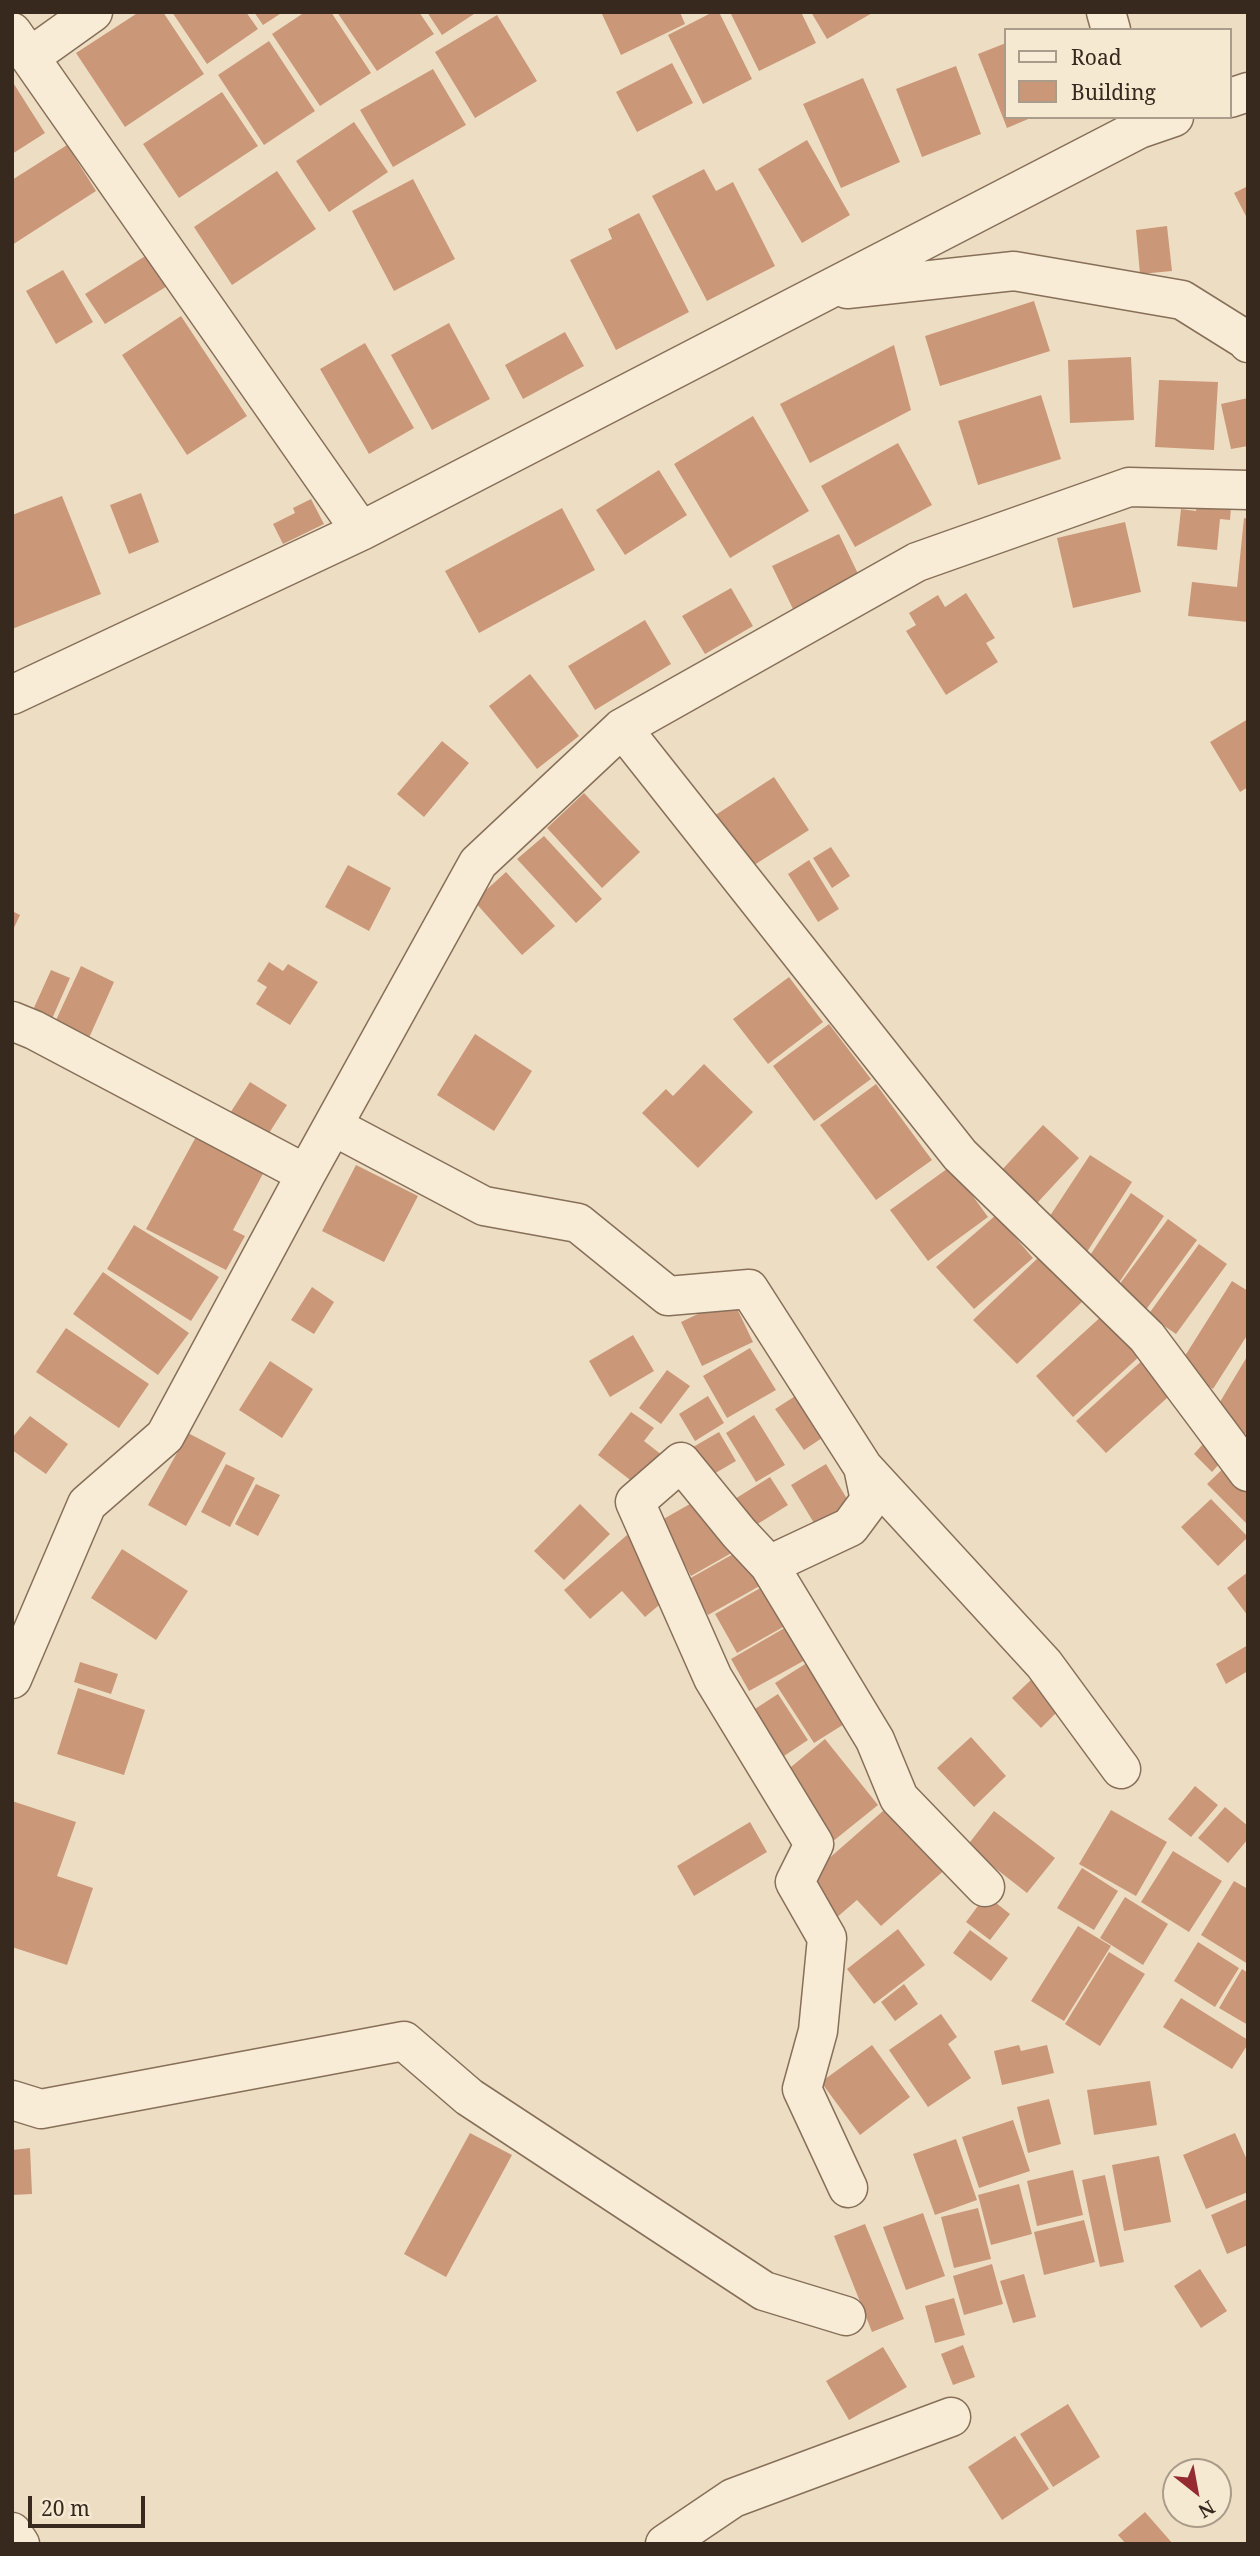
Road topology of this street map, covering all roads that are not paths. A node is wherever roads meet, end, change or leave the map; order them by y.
1 (93, 12) edge
2 (21, 44) edge
3 (1150, 121) edge
4 (826, 291) junction
5 (1248, 343) edge
6 (1248, 489) edge
7 (361, 531) junction
8 (12, 695) edge
9 (622, 728) junction
10 (12, 1021) edge
11 (333, 1126) junction
12 (306, 1174) junction
13 (863, 1467) junction
14 (1248, 1472) edge
15 (769, 1565) junction
16 (12, 1679) edge
17 (1121, 1769) dead end
18 (985, 1887) dead end
19 (12, 2100) edge
20 (848, 2188) dead end
21 (846, 2316) dead end
22 (951, 2417) dead end
23 (12, 2532) edge
24 (20, 2544) edge
25 (665, 2544) edge

1 - 2 street
2 - 7 street
3 - 4 street
4 - 5 street
4 - 7 street
6 - 9 street
7 - 8 street
9 - 11 street
9 - 14 street
10 - 12 street
11 - 12 street
11 - 13 street
12 - 16 street
13 - 15 street
13 - 17 street
15 - 18 street
15 - 20 street
19 - 21 street
22 - 25 street
23 - 24 street

